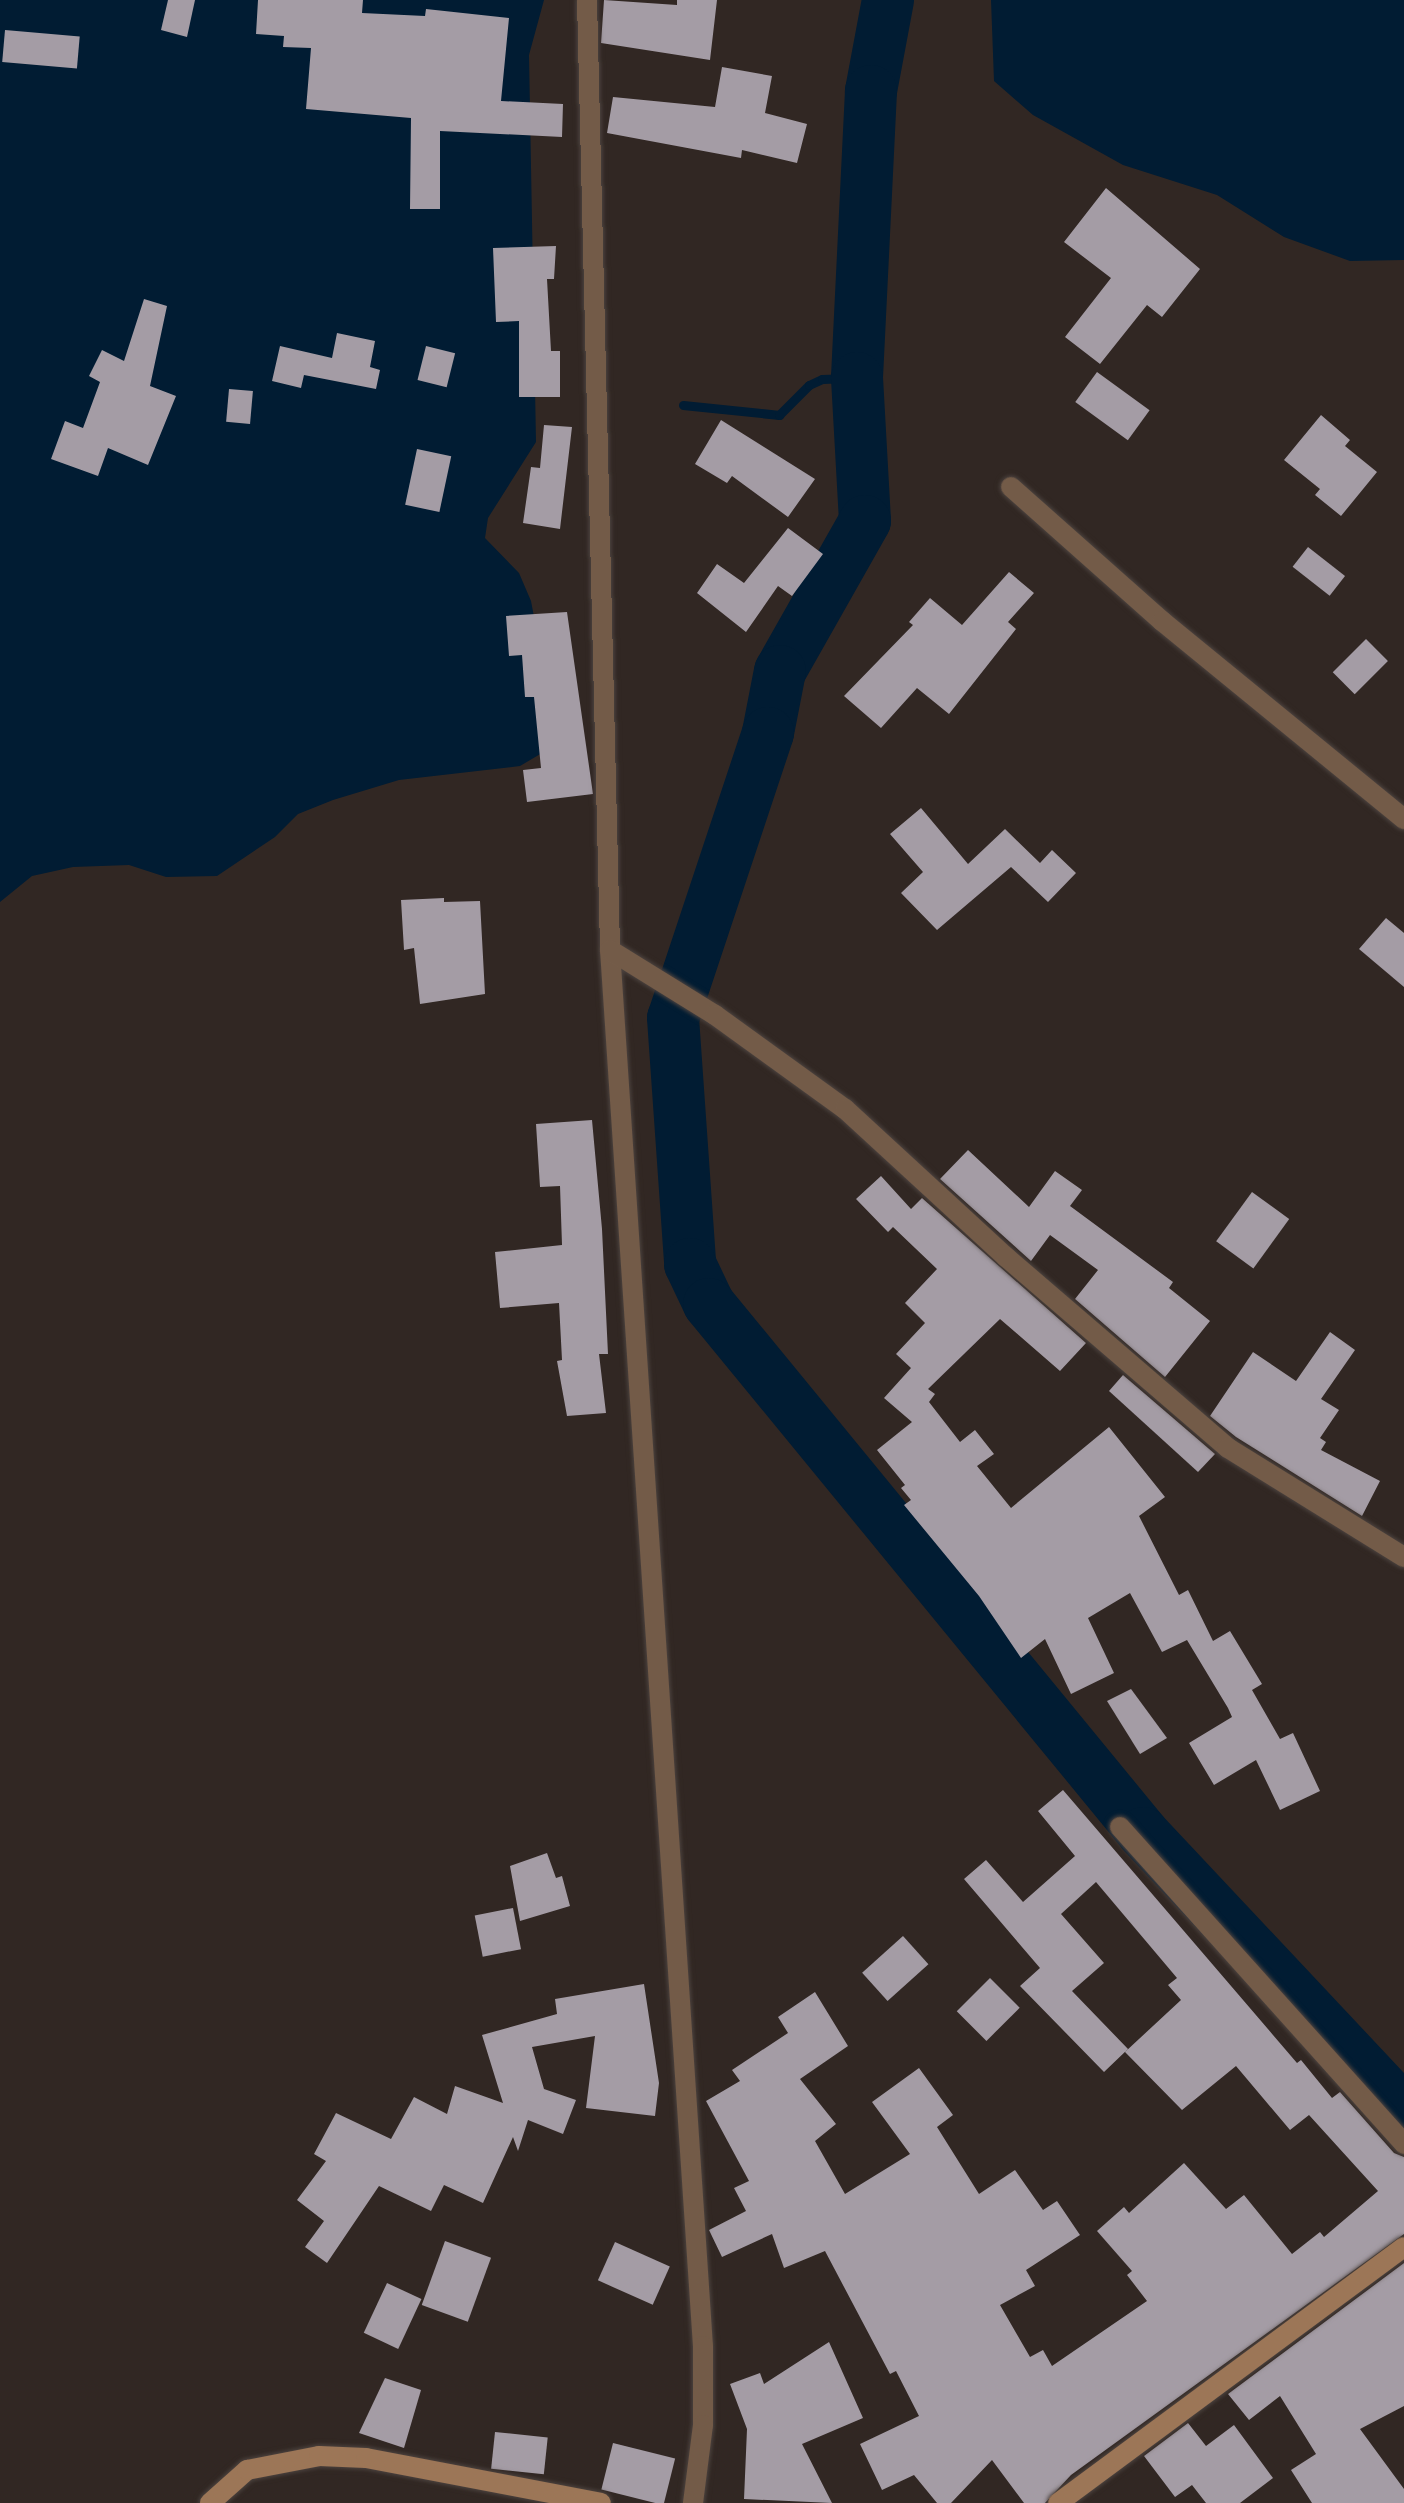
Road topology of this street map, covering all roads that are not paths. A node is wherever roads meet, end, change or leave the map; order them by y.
1 (587, 0) edge
2 (1011, 487) dead end
3 (1404, 819) edge
4 (610, 950) junction
5 (1404, 1557) edge
6 (1120, 1827) dead end
7 (1404, 2144) edge
8 (1404, 2247) edge
9 (210, 2503) edge
10 (601, 2503) edge
11 (693, 2503) edge
12 (1058, 2503) edge

1 - 4 street
2 - 3 street
4 - 5 street
4 - 11 street
6 - 7 street
8 - 12 street
9 - 10 street

